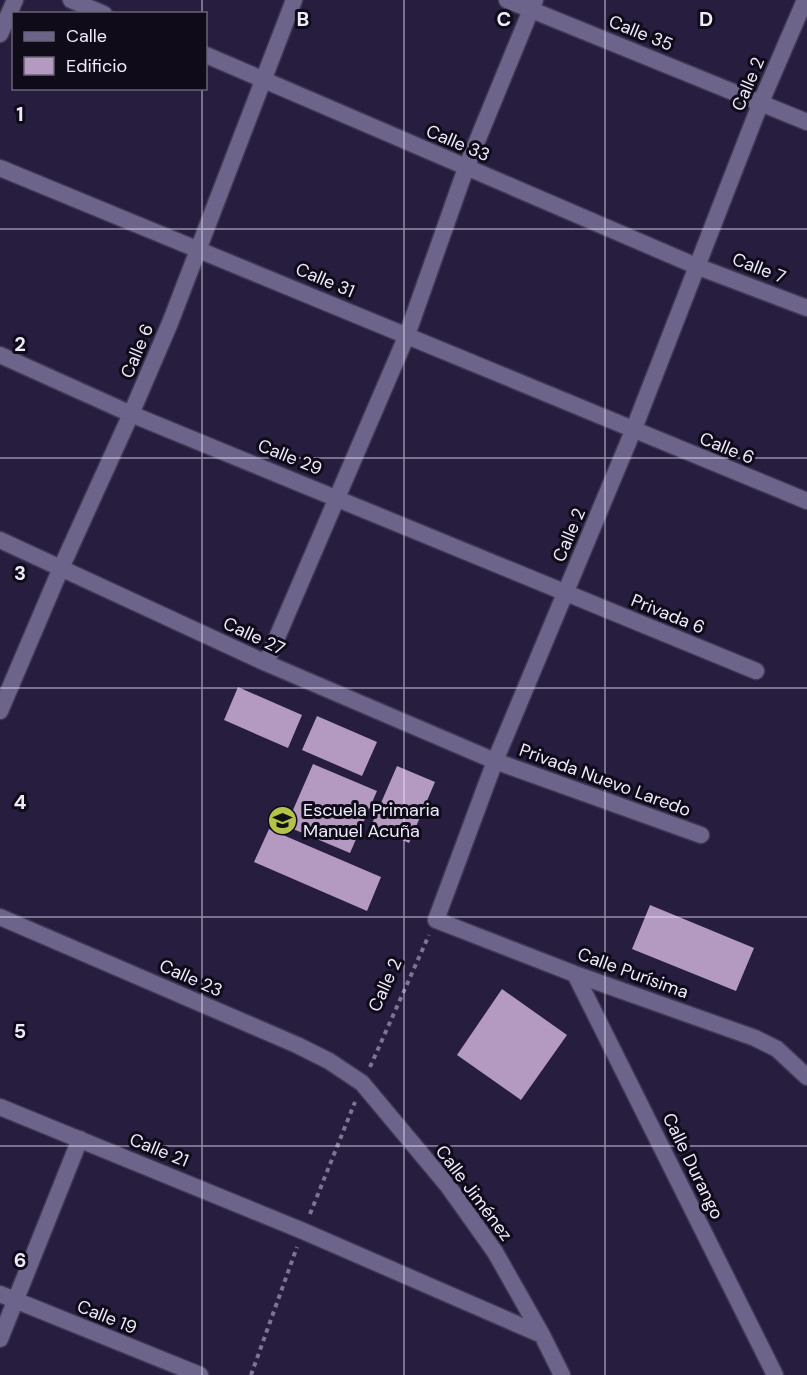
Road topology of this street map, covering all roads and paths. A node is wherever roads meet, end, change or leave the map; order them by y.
1 (15, 0) edge
2 (71, 0) edge
3 (294, 0) edge
4 (507, 0) edge
5 (805, 0) edge
6 (532, 5) edge
7 (99, 12) edge
8 (0, 34) edge
9 (207, 55) edge
10 (263, 79) junction
11 (761, 102) junction
12 (807, 122) edge
13 (0, 168) edge
14 (466, 168) junction
15 (200, 249) junction
16 (696, 266) junction
17 (807, 308) edge
18 (407, 335) junction
19 (0, 355) edge
20 (131, 414) junction
21 (633, 431) junction
22 (337, 497) junction
23 (807, 501) edge
24 (0, 540) edge
25 (61, 568) junction
26 (566, 593) junction
27 (267, 663) junction
28 (756, 671) dead end
29 (0, 711) edge
30 (495, 761) junction
31 (701, 835) dead end
32 (0, 917) edge
33 (436, 920) junction
34 (575, 974) junction
35 (807, 1077) edge
36 (362, 1083) junction
37 (0, 1107) edge
38 (80, 1139) junction
39 (8, 1297) edge
40 (542, 1335) junction
41 (0, 1339) edge
42 (200, 1375) edge
43 (562, 1375) edge
44 (775, 1375) edge

1 - 8 street
2 - 7 street
3 - 10 street, Calle 6
4 - 6 street, Calle 35
5 - 11 street, Calle 2
6 - 11 street, Calle 35
6 - 14 street
9 - 10 street, Calle 33
10 - 14 street, Calle 33
10 - 15 street, Calle 6
11 - 12 street, Calle 35
11 - 16 street, Calle 2
13 - 15 street, Calle 31
14 - 16 street, Calle 33
14 - 18 street
15 - 18 street, Calle 31
15 - 20 street, Calle 6
16 - 17 street, Calle 7
16 - 21 street, Calle 2
18 - 21 street, Calle 31
18 - 22 street
19 - 20 street, Calle 29
20 - 22 street, Calle 29
20 - 25 street, Calle 6
21 - 23 street, Calle 6
21 - 26 street, Calle 2
22 - 26 street, Calle 29
22 - 27 street
24 - 25 street, Calle 27
25 - 27 street, Calle 27
25 - 29 street, Calle 6
26 - 28 street, Privada 6
26 - 30 street, Calle 2
27 - 30 street, Calle 27
30 - 31 street, Privada Nuevo Laredo
30 - 33 street, Calle 2
32 - 36 street, Calle 23
33 - 34 street, Calle Purísima
33 - 36 path, Calle 2
34 - 35 street, Calle Purísima
34 - 44 street, Calle Durango
36 - 40 street, Calle Jiménez
37 - 38 street, Calle 21
38 - 39 street
38 - 40 street, Calle 21
39 - 41 street
39 - 42 street, Calle 19
40 - 43 street, Calle Jiménez

